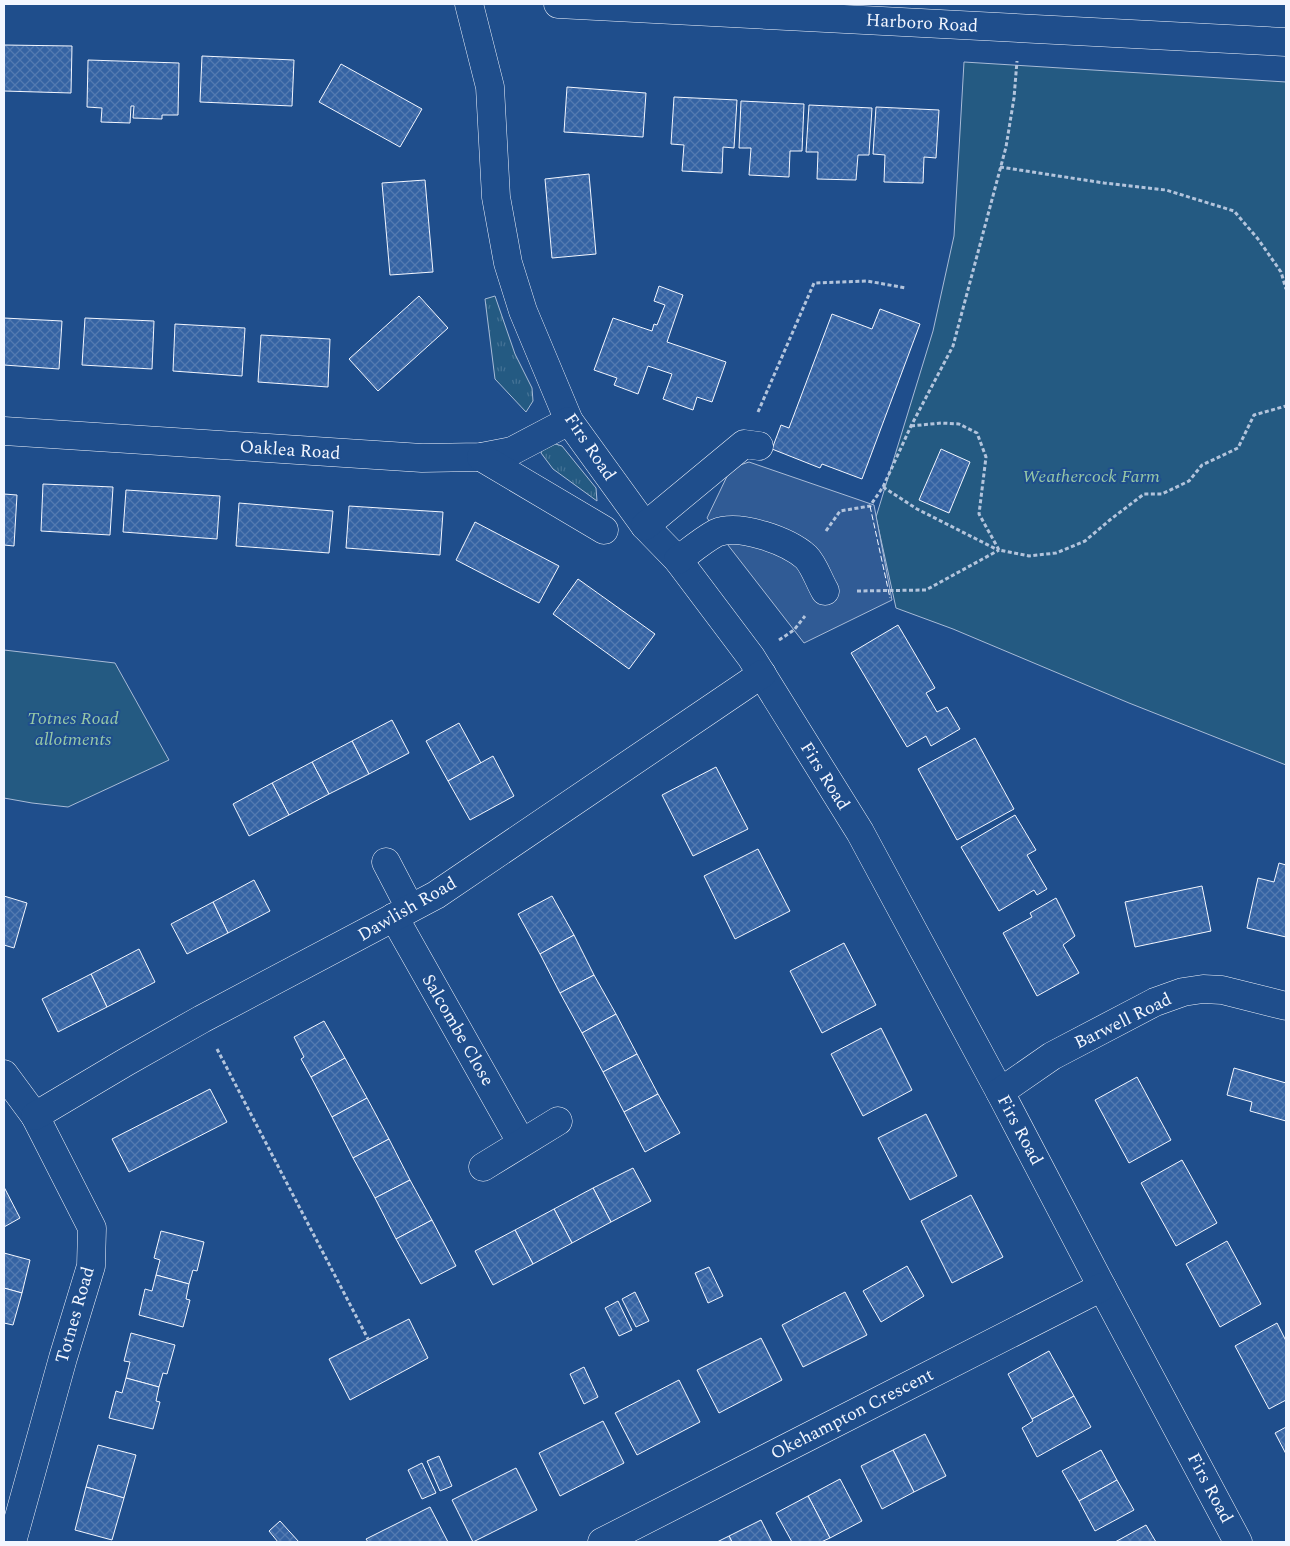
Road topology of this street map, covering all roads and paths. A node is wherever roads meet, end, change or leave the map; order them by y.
1 (469, 4) edge
2 (558, 4) edge
3 (1020, 28) junction
4 (1286, 42) edge
5 (1000, 167) junction
6 (906, 288) dead end
7 (1286, 289) edge
8 (1286, 406) edge
9 (568, 421) junction
10 (911, 426) junction
11 (4, 431) edge
12 (752, 445) joint
13 (481, 457) junction
14 (883, 487) junction
15 (645, 526) junction
16 (604, 530) dead end
17 (999, 550) junction
18 (807, 558) junction
19 (678, 560) junction
20 (825, 590) junction
21 (756, 666) junction
22 (386, 862) dead end
23 (402, 913) junction
24 (1286, 1006) edge
25 (202, 1019) junction
26 (4, 1074) edge
27 (1000, 1092) junction
28 (35, 1116) junction
29 (558, 1121) dead end
30 (521, 1142) junction
31 (483, 1166) dead end
32 (1102, 1286) junction
33 (368, 1339) dead end
34 (12, 1542) edge
35 (602, 1542) edge
36 (1238, 1542) edge

1 - 9 street, Firs Road
2 - 3 street, Harboro Road
3 - 4 street, Harboro Road
3 - 5 path
5 - 7 path
5 - 10 path
6 - 12 path
8 - 17 path
9 - 13 street, Oaklea Road
9 - 15 street, Firs Road
10 - 14 path
10 - 17 path
11 - 13 street, Oaklea Road
12 - 15 street
13 - 16 street
14 - 17 path
14 - 18 path
15 - 19 street, Firs Road
17 - 20 path
18 - 19 street
18 - 20 street
19 - 21 street, Firs Road
20 - 21 path
21 - 23 street, Dawlish Road
21 - 27 street, Firs Road
22 - 23 street, Salcombe Close
23 - 25 street, Dawlish Road
23 - 30 street, Salcombe Close
24 - 27 street, Barwell Road
25 - 28 street, Dawlish Road
25 - 33 path
26 - 28 street, Totnes Road
27 - 32 street, Firs Road
28 - 34 street, Totnes Road
29 - 30 street
30 - 31 street
32 - 35 street, Okehampton Crescent
32 - 36 street, Firs Road

